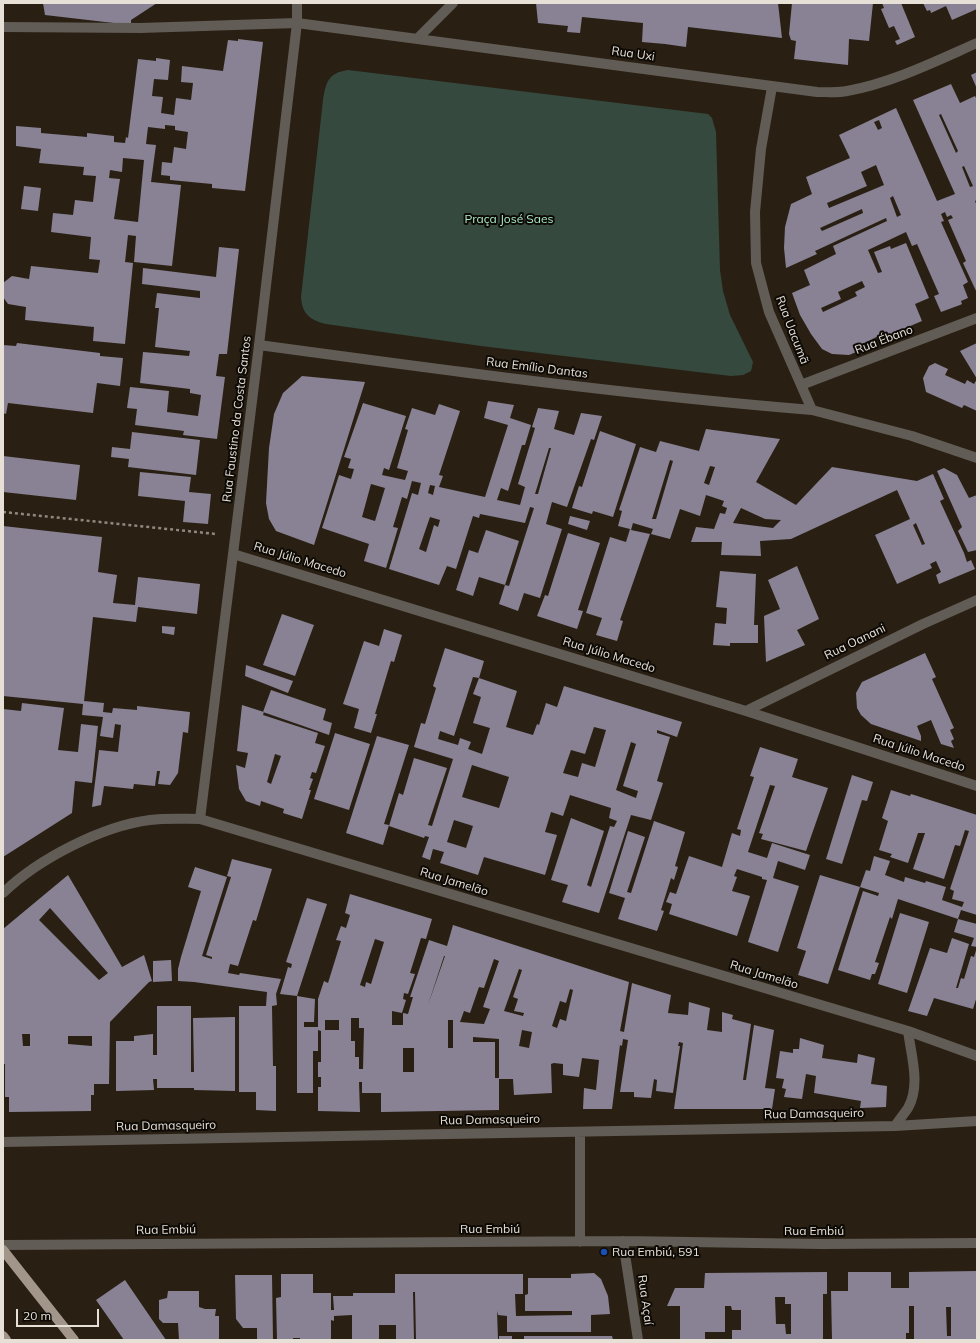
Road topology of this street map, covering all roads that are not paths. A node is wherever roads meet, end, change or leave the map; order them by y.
1 (297, 3) edge
2 (453, 3) edge
3 (297, 23) junction
4 (3, 27) edge
5 (418, 38) junction
6 (977, 44) edge
7 (772, 87) junction
8 (977, 318) edge
9 (259, 346) junction
10 (801, 386) junction
11 (812, 410) junction
12 (977, 458) edge
13 (233, 554) junction
14 (977, 600) edge
15 (746, 711) junction
16 (977, 786) edge
17 (200, 819) junction
18 (3, 893) edge
19 (908, 1031) junction
20 (977, 1056) edge
21 (977, 1121) edge
22 (895, 1126) junction
23 (580, 1132) junction
24 (3, 1142) edge
25 (623, 1241) junction
26 (580, 1242) junction
27 (977, 1243) edge
28 (3, 1245) edge
29 (3, 1250) edge
30 (3, 1336) edge
31 (6, 1340) edge
32 (74, 1340) edge
33 (638, 1340) edge

1 - 3 street
2 - 5 street
3 - 4 street, Rua Uxi
3 - 5 street, Rua Uxi
3 - 9 street, Rua Faustino da Costa Santos
5 - 7 street, Rua Uxi
6 - 7 street, Rua Uxi
7 - 10 street, Rua Uacumã
8 - 10 street, Rua Ébano
9 - 11 street, Rua Emílio Dantas
9 - 13 street, Rua Faustino da Costa Santos
10 - 11 street, Rua Uacumã
11 - 12 street
13 - 15 street, Rua Júlio Macedo
13 - 17 street, Rua Faustino da Costa Santos
14 - 15 street, Rua Oanani
15 - 16 street, Rua Júlio Macedo
17 - 18 street, Rua Jamelão
17 - 19 street, Rua Jamelão
19 - 20 street, Rua Jamelão
19 - 22 street
21 - 22 street, Rua Damasqueiro
22 - 23 street, Rua Damasqueiro
23 - 24 street, Rua Damasqueiro
23 - 26 street
25 - 26 street, Rua Embiú
25 - 27 street, Rua Embiú
25 - 33 street, Rua Açaí
26 - 28 street, Rua Embiú
29 - 32 main road
30 - 31 main road

